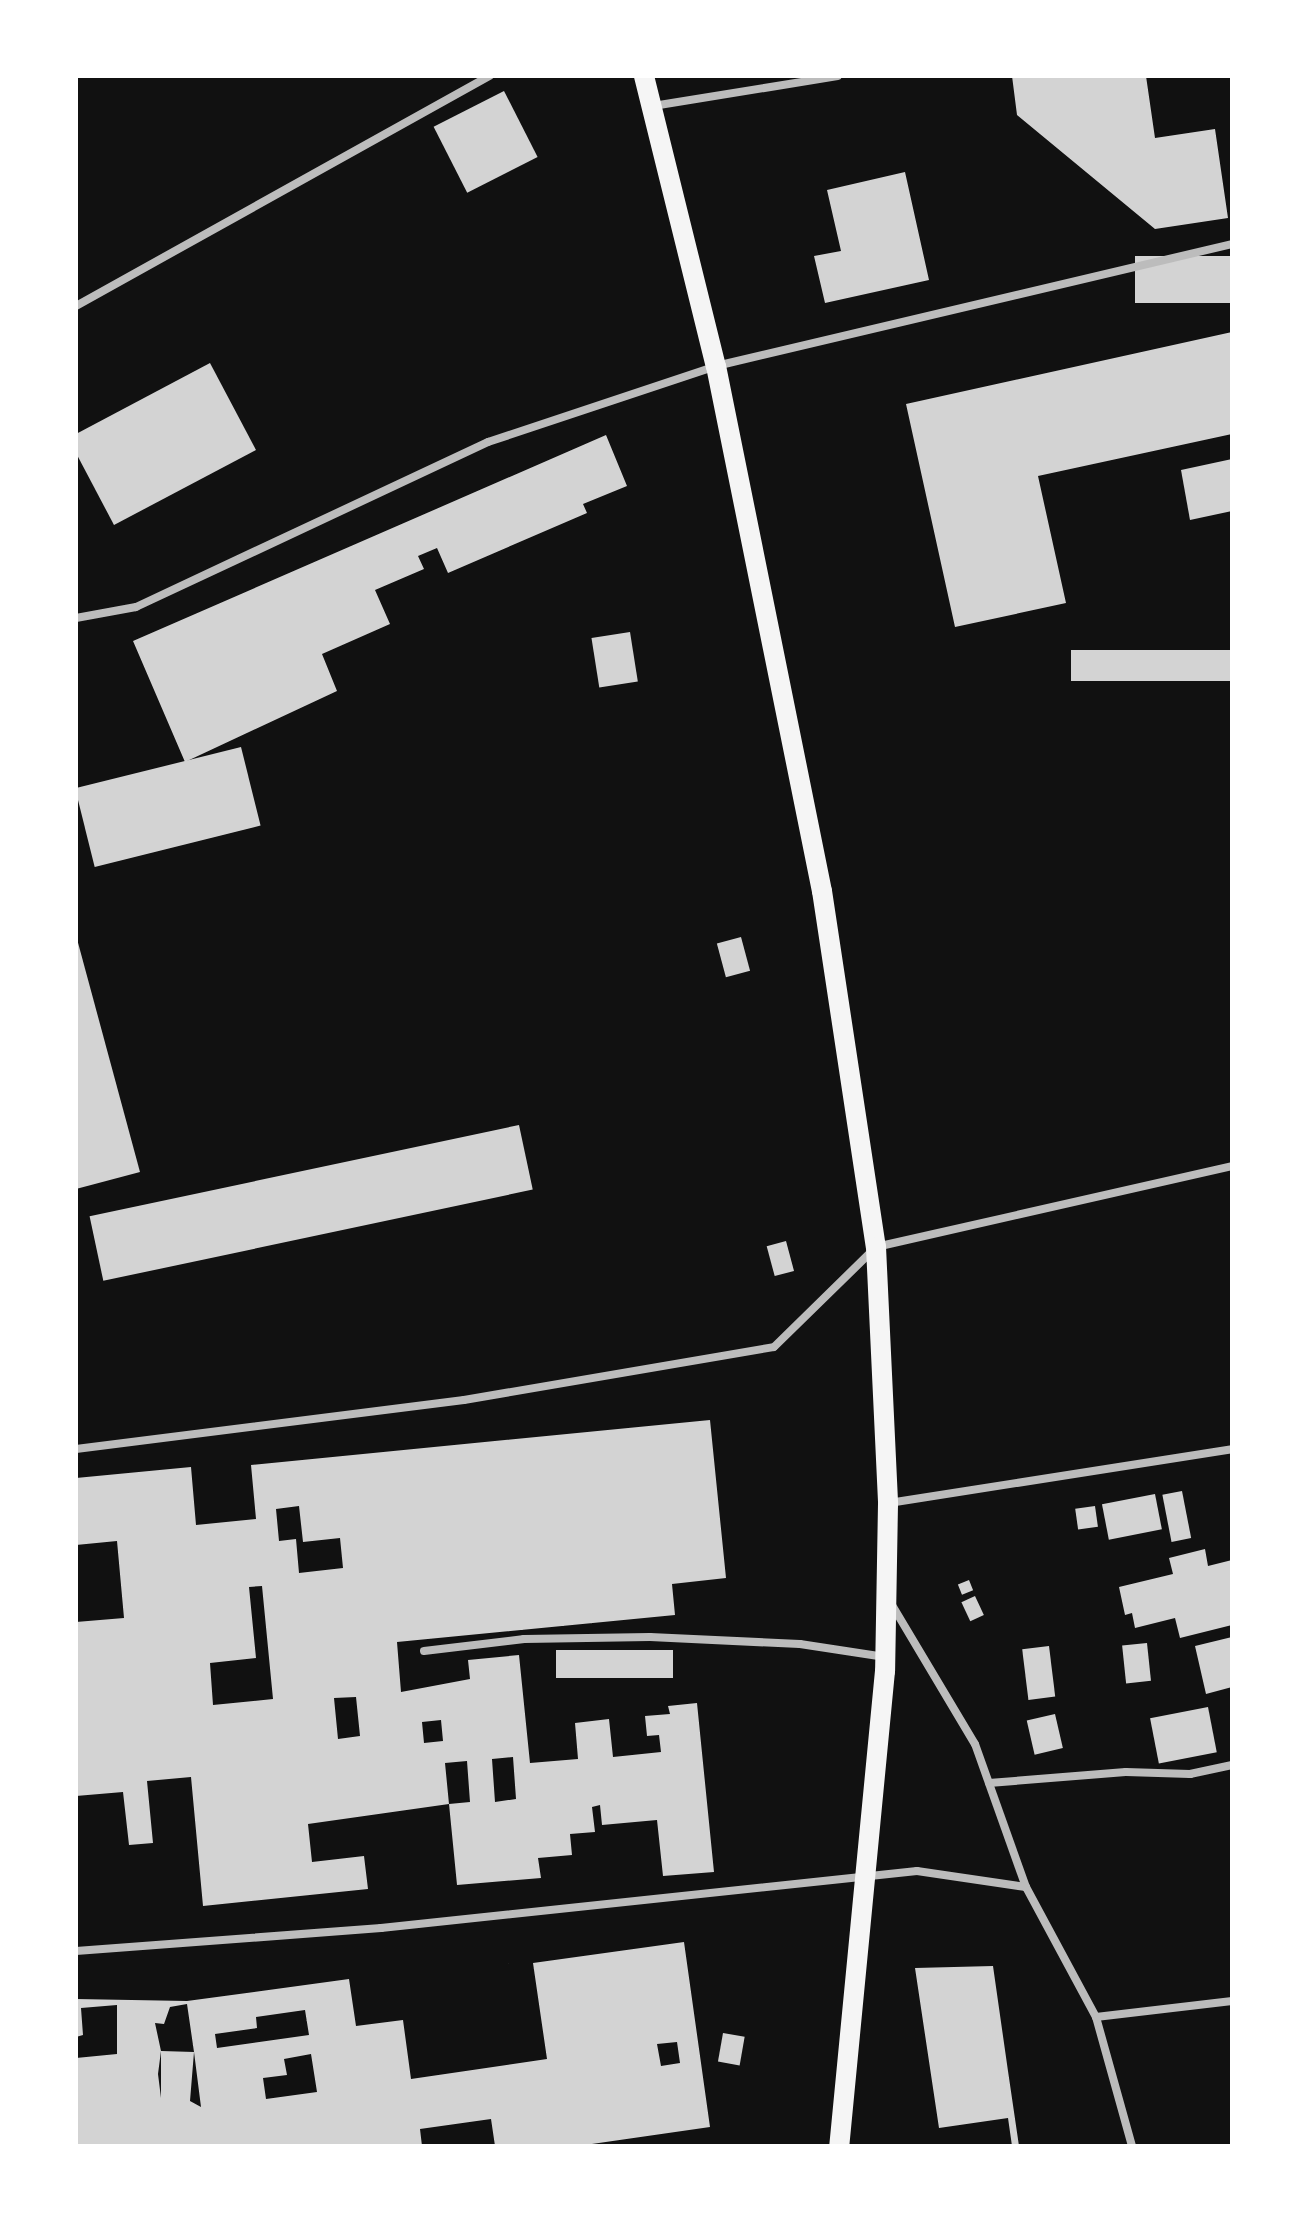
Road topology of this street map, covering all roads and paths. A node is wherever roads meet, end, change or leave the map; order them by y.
1 (490, 76) edge
2 (644, 76) edge
3 (838, 76) edge
4 (652, 106) junction
5 (1232, 244) edge
6 (76, 306) edge
7 (716, 366) junction
8 (76, 618) edge
9 (1232, 1166) edge
10 (876, 1247) junction
11 (76, 1449) edge
12 (1232, 1449) edge
13 (888, 1504) junction
14 (886, 1596) junction
15 (424, 1651) dead end
16 (885, 1657) junction
17 (1232, 1765) edge
18 (989, 1783) junction
19 (864, 1878) junction
20 (1026, 1887) junction
21 (76, 1951) edge
22 (1232, 2001) edge
23 (1096, 2017) junction
24 (839, 2146) edge
25 (1132, 2146) edge

1 - 6 street
2 - 4 main road
3 - 4 street
4 - 7 main road
5 - 7 street
7 - 8 street
7 - 10 main road
9 - 10 street
10 - 11 street
10 - 13 main road
12 - 13 street
13 - 14 main road
14 - 16 main road
14 - 18 street
15 - 16 street
16 - 19 main road
17 - 18 street
18 - 20 street
19 - 20 street
19 - 21 street
19 - 24 main road
20 - 23 street
22 - 23 street
23 - 25 street

